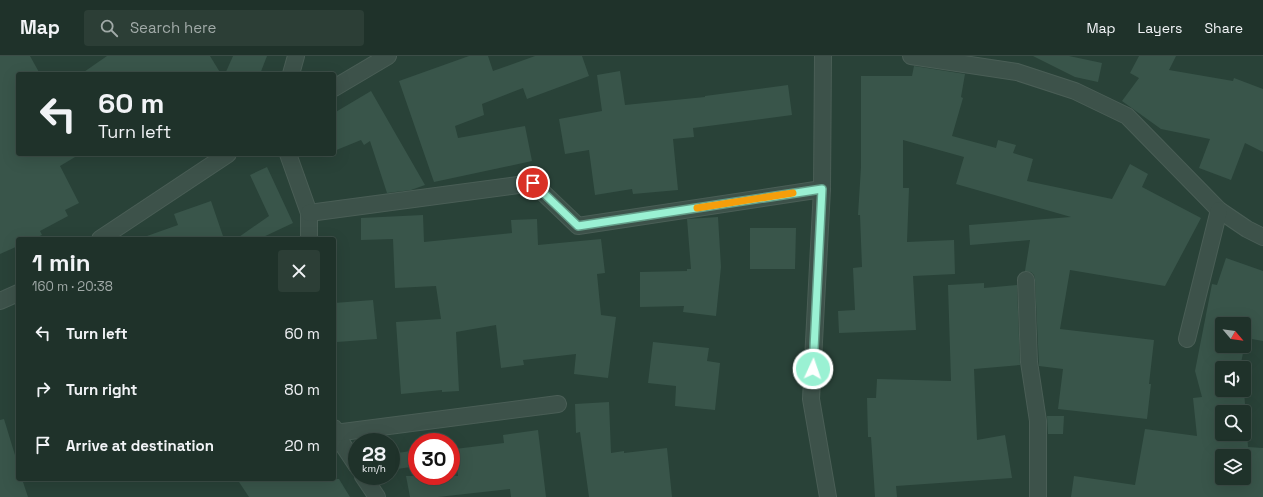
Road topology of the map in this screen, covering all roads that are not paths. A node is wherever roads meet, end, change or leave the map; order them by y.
1 (296, 56) edge
2 (388, 56) edge
3 (823, 56) edge
4 (911, 56) edge
5 (291, 72) edge
6 (336, 87) edge
7 (225, 156) edge
8 (289, 156) edge
9 (822, 189) junction
10 (1219, 210) junction
11 (309, 213) junction
12 (103, 237) edge
13 (309, 237) edge
14 (1263, 237) edge
15 (1026, 280) dead end
16 (16, 294) edge
17 (0, 300) edge
18 (1187, 339) dead end
19 (558, 404) dead end
20 (336, 430) edge
21 (336, 433) edge
22 (348, 452) edge
23 (369, 485) edge
24 (377, 497) edge
25 (828, 497) edge
26 (1038, 497) edge

1 - 5 street
2 - 6 street
3 - 9 street
4 - 10 street
7 - 12 street
8 - 11 street
9 - 11 street
9 - 25 street
10 - 14 street
10 - 18 street
11 - 13 street
15 - 26 street
16 - 17 street
19 - 20 street
21 - 22 street
23 - 24 street

